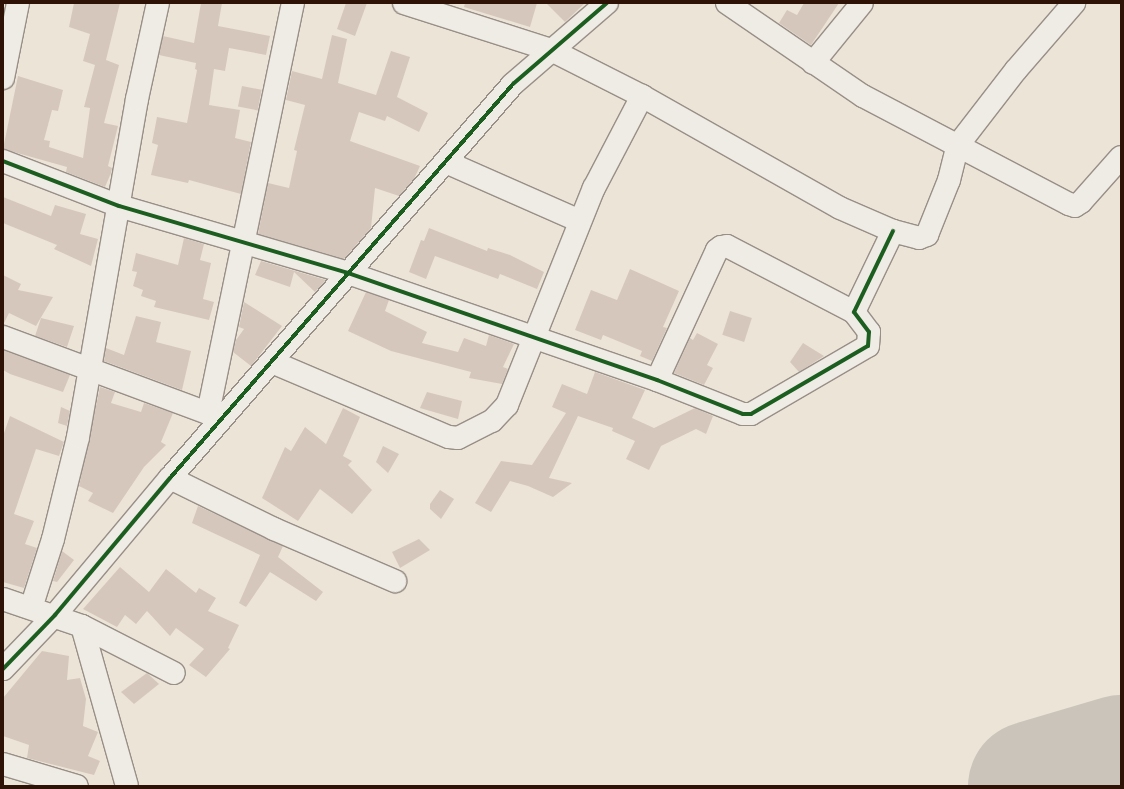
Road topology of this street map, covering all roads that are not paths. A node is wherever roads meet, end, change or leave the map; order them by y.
1 (18, 3) edge
2 (158, 3) edge
3 (293, 3) edge
4 (404, 3) edge
5 (606, 3) edge
6 (727, 3) edge
7 (862, 3) edge
8 (1074, 3) edge
9 (551, 50) junction
10 (813, 63) junction
11 (3, 78) edge
12 (642, 96) junction
13 (958, 146) junction
14 (1121, 157) edge
15 (3, 161) edge
16 (446, 162) junction
17 (119, 206) junction
18 (580, 221) junction
19 (893, 231) junction
20 (244, 241) junction
21 (348, 272) junction
22 (854, 312) junction
23 (3, 337) edge
24 (532, 338) junction
25 (272, 362) junction
26 (90, 369) junction
27 (657, 380) junction
28 (216, 415) junction
29 (170, 478) junction
30 (395, 580) dead end
31 (3, 599) edge
32 (31, 608) junction
33 (55, 615) junction
34 (82, 626) junction
35 (3, 669) edge
36 (174, 673) dead end
37 (3, 764) edge
38 (77, 786) edge
39 (127, 786) edge

1 - 11 street
2 - 17 street
3 - 20 street
4 - 9 street
5 - 9 street
6 - 10 street
7 - 10 street
8 - 13 street
9 - 12 street
9 - 16 street
10 - 13 street
12 - 18 street
12 - 19 street
13 - 14 street
13 - 19 street
15 - 17 street
16 - 18 street
16 - 21 street
17 - 20 street
17 - 26 street
18 - 24 street
19 - 22 street
20 - 21 street
20 - 28 street
21 - 24 street
21 - 25 street
22 - 27 street
22 - 27 street
23 - 26 street
24 - 25 street
24 - 27 street
25 - 28 street
26 - 28 street
26 - 32 street
28 - 29 street
29 - 30 street
29 - 33 street
31 - 32 street
32 - 33 street
33 - 34 street
33 - 35 street
34 - 36 street
34 - 39 street
37 - 38 street

